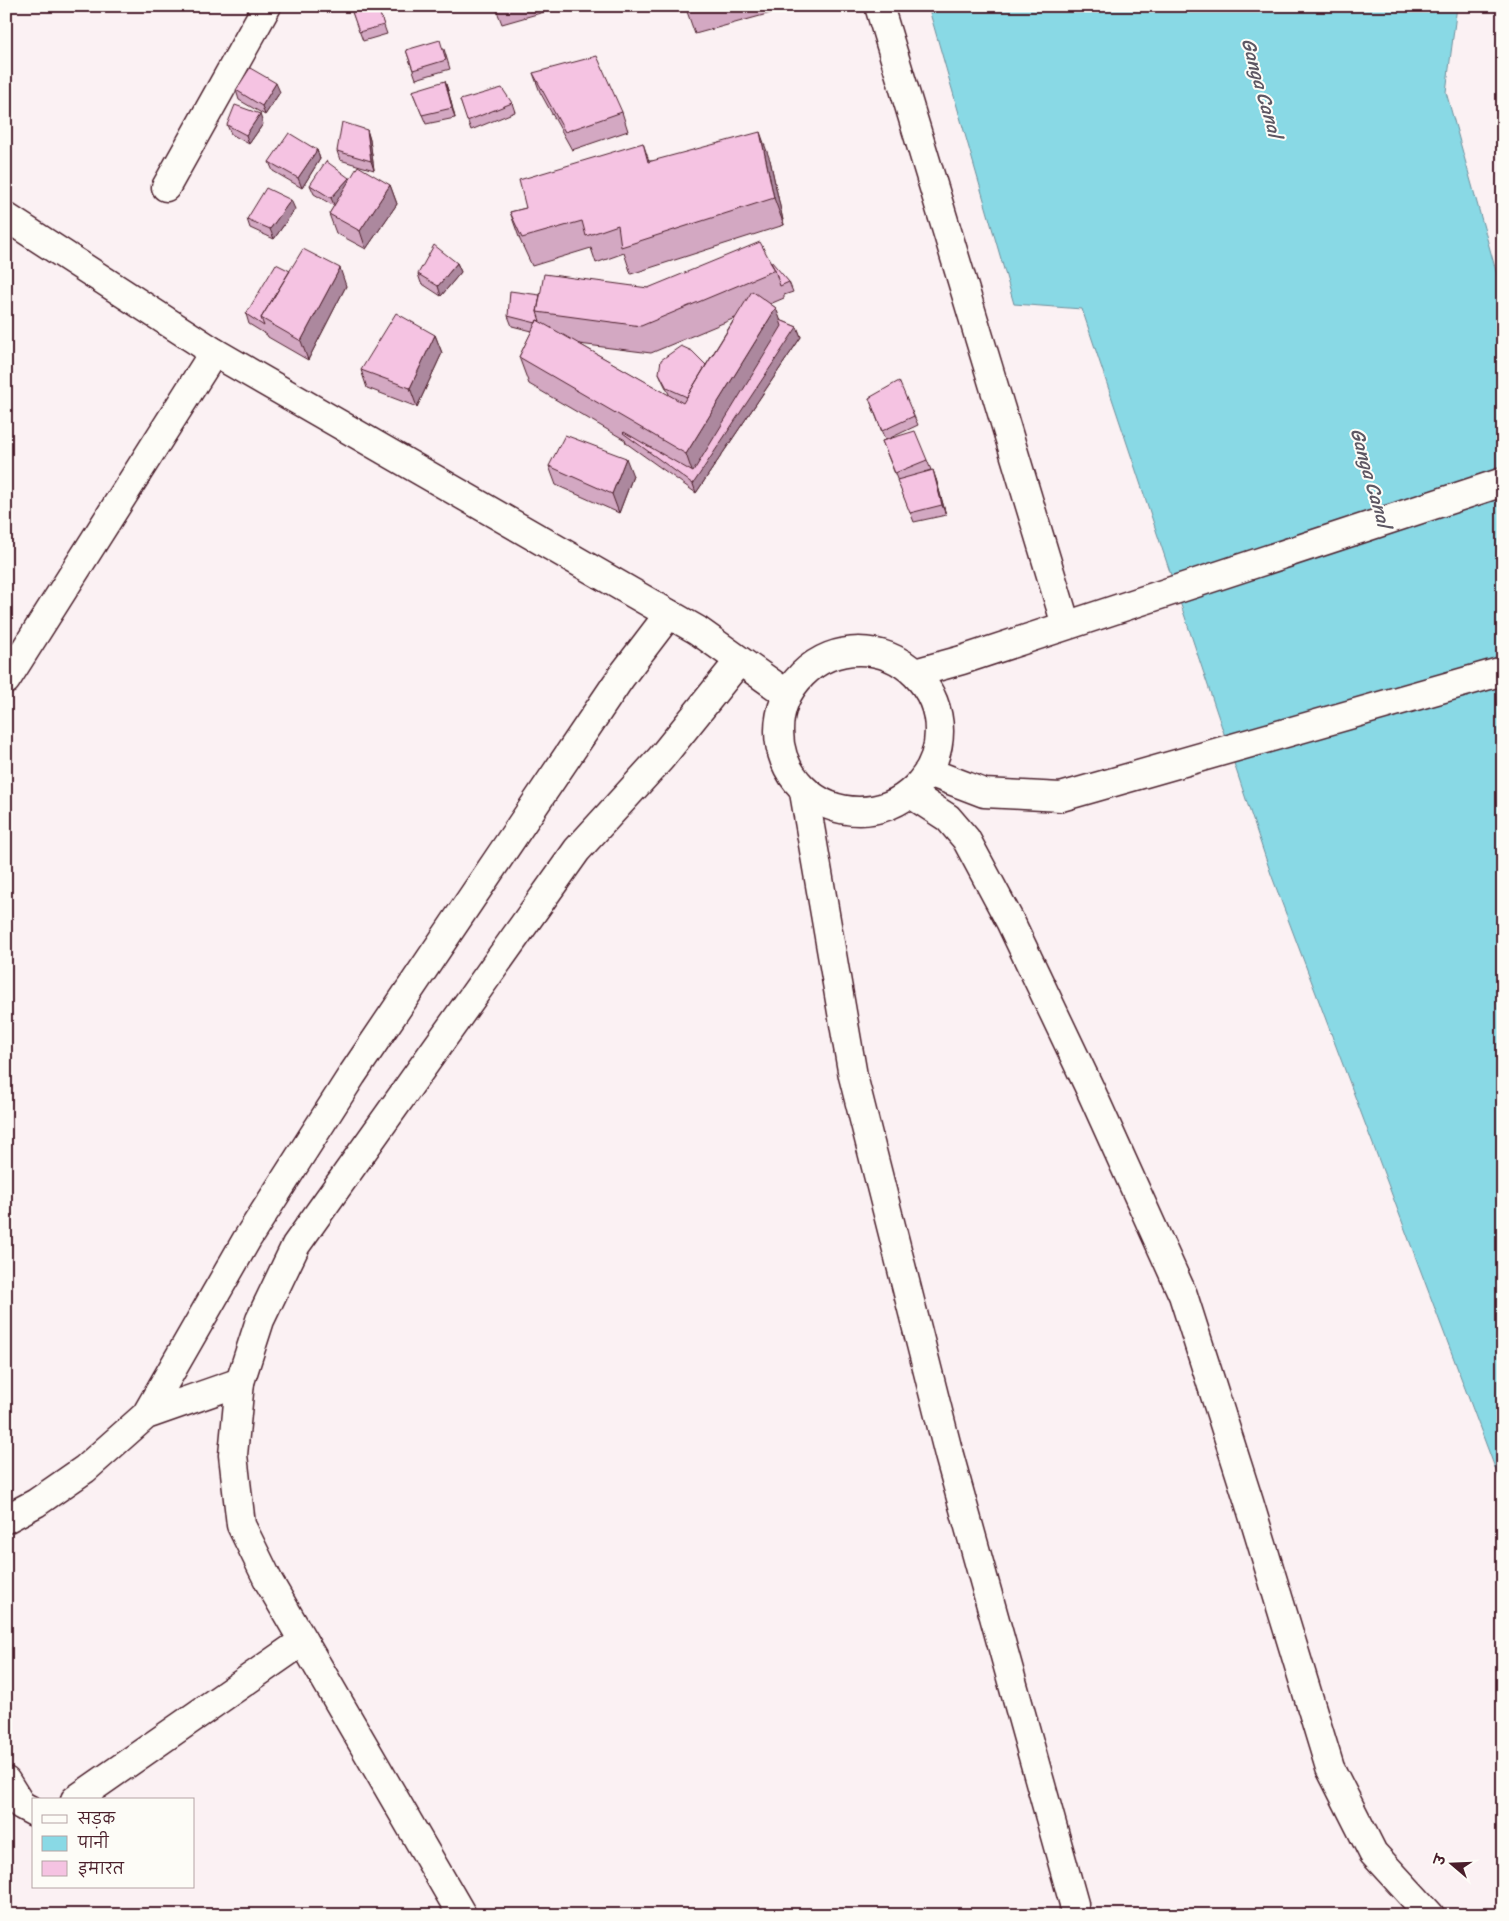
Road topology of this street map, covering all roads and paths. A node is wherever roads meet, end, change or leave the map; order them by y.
1 (267, 6) edge
2 (879, 6) edge
3 (166, 188) dead end
4 (6, 217) edge
5 (214, 352) junction
6 (1503, 482) edge
7 (669, 614) junction
8 (1066, 625) junction
9 (739, 661) junction
10 (1503, 671) edge
11 (915, 673) junction
12 (6, 680) edge
13 (787, 694) junction
14 (929, 772) junction
15 (804, 792) junction
16 (911, 794) junction
17 (240, 1382) junction
18 (146, 1414) junction
19 (6, 1519) edge
20 (303, 1641) junction
21 (6, 1781) edge
22 (78, 1798) edge
23 (32, 1811) edge
24 (462, 1915) edge
25 (1074, 1915) edge
26 (1430, 1915) edge

1 - 3 street
2 - 8 street
4 - 5 street
5 - 7 street
5 - 12 street
6 - 8 street
7 - 9 street
7 - 18 street
8 - 11 street
9 - 13 street
9 - 17 street
10 - 14 street
11 - 13 street
11 - 14 street
13 - 15 street
14 - 16 street
15 - 16 street
15 - 25 street
16 - 26 street
17 - 18 street
17 - 20 street
18 - 19 street
20 - 22 street
20 - 24 street
21 - 23 street

